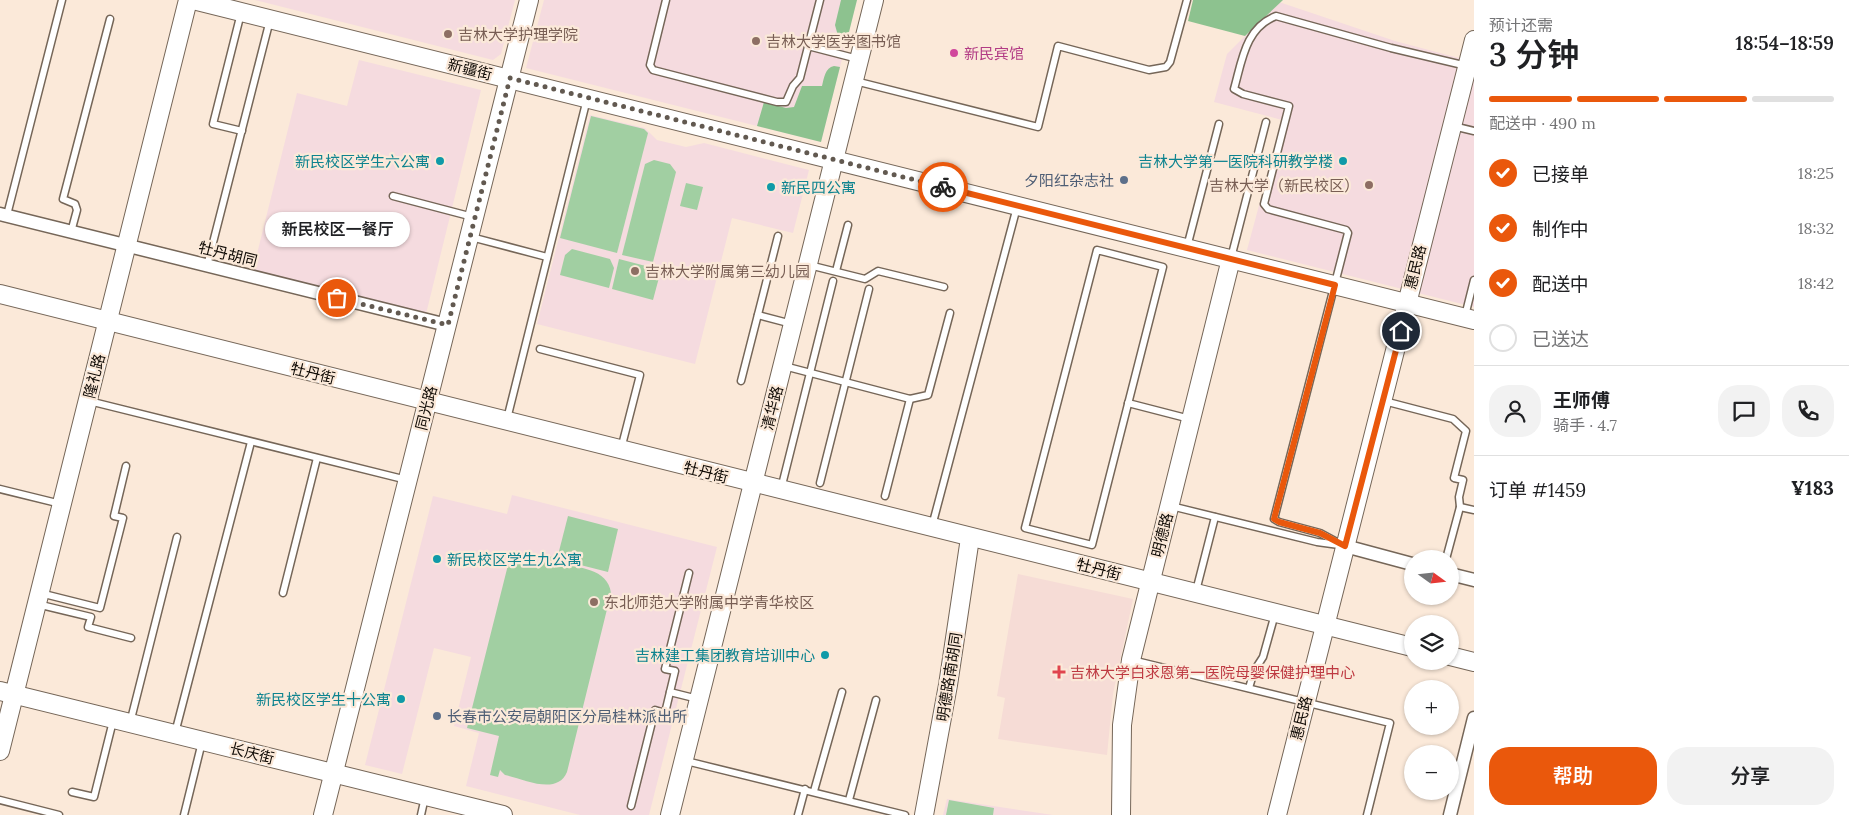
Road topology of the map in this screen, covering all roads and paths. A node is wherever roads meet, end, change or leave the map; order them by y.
1 (62, 0) edge
2 (188, 0) edge
3 (193, 0) edge
4 (529, 0) edge
5 (666, 0) edge
6 (820, 0) edge
7 (874, 0) edge
8 (1186, 0) edge
9 (241, 12) junction
10 (110, 19) dead end
11 (270, 19) junction
12 (1474, 40) edge
13 (808, 46) junction
14 (859, 59) junction
15 (1467, 66) junction
16 (510, 78) junction
17 (854, 81) junction
18 (587, 98) junction
19 (1266, 122) dead end
20 (1219, 124) dead end
21 (1452, 125) junction
22 (242, 131) junction
23 (1474, 131) edge
24 (834, 160) junction
25 (393, 196) dead end
26 (1018, 206) junction
27 (3, 215) edge
28 (475, 217) junction
29 (848, 225) dead end
30 (72, 232) junction
31 (778, 236) dead end
32 (470, 237) junction
33 (126, 245) junction
34 (1187, 248) junction
35 (548, 257) junction
36 (1231, 259) junction
37 (808, 264) junction
38 (207, 266) junction
39 (836, 271) junction
40 (1474, 280) edge
41 (833, 281) dead end
42 (1335, 285) junction
43 (944, 287) dead end
44 (869, 289) dead end
45 (0, 294) edge
46 (1407, 303) junction
47 (950, 313) dead end
48 (758, 315) junction
49 (1469, 319) edge
50 (107, 321) junction
51 (793, 324) junction
52 (448, 325) junction
53 (540, 349) dead end
54 (783, 366) junction
55 (810, 373) junction
56 (741, 381) dead end
57 (845, 382) junction
58 (910, 399) junction
59 (1383, 400) junction
60 (87, 401) junction
61 (428, 402) junction
62 (1128, 403) junction
63 (1191, 419) junction
64 (506, 421) junction
65 (251, 442) junction
66 (621, 450) junction
67 (317, 458) junction
68 (126, 466) dead end
69 (408, 481) junction
70 (820, 483) dead end
71 (753, 484) junction
72 (0, 488) edge
73 (781, 491) junction
74 (885, 496) dead end
75 (62, 504) junction
76 (1169, 505) junction
77 (1460, 507) junction
78 (1474, 510) edge
79 (1215, 517) junction
80 (931, 528) junction
81 (177, 537) dead end
82 (970, 538) junction
83 (1345, 546) junction
84 (1448, 550) edge
85 (1404, 562) edge
86 (689, 573) dead end
87 (1459, 576) edge
88 (1474, 580) edge
89 (1150, 582) junction
90 (283, 593) dead end
91 (1195, 593) junction
92 (38, 598) junction
93 (1275, 613) junction
94 (1325, 625) junction
95 (131, 638) dead end
96 (1404, 645) edge
97 (1459, 658) edge
98 (1131, 660) junction
99 (1474, 662) edge
100 (1249, 688) junction
101 (670, 692) junction
102 (842, 692) dead end
103 (7, 693) edge
104 (699, 699) junction
105 (876, 700) dead end
106 (1306, 702) junction
107 (1474, 718) edge
108 (122, 721) junction
109 (175, 734) junction
110 (202, 741) junction
111 (0, 752) edge
112 (684, 761) junction
113 (334, 773) junction
114 (805, 789) junction
115 (814, 791) junction
116 (72, 792) dead end
117 (426, 796) junction
118 (0, 800) edge
119 (849, 800) junction
120 (631, 806) dead end
121 (497, 814) edge
122 (59, 815) edge
123 (184, 815) edge
124 (323, 815) edge
125 (421, 815) edge
126 (670, 815) edge
127 (798, 815) edge
128 (906, 815) edge
129 (924, 815) edge
130 (1122, 815) edge
131 (1277, 815) edge
132 (1367, 815) edge
133 (1450, 815) edge

1 - 27 lane
2 - 33 street, 隆礼路
3 - 9 street, 新疆街
4 - 16 street, 同光路
5 - 13 lane
6 - 13 lane
7 - 14 street, 清华路
8 - 17 lane
9 - 11 street, 新疆街
9 - 22 lane
10 - 30 lane
11 - 16 street, 新疆街
11 - 22 lane
12 - 15 street, 惠民路
13 - 14 lane
14 - 17 street, 清华路
15 - 21 street, 惠民路
15 - 42 lane
16 - 18 street, 新疆街
16 - 28 street, 同光路
17 - 24 street, 清华路
18 - 24 street, 新疆街
18 - 35 lane
19 - 36 lane
20 - 34 lane
21 - 23 lane
21 - 46 street, 惠民路
22 - 38 lane
24 - 26 street, 新疆街
24 - 37 street, 清华路
25 - 28 lane
26 - 34 street, 新疆街
26 - 80 lane
27 - 30 street, 牡丹胡同
28 - 32 street, 同光路
29 - 39 lane
30 - 33 street, 牡丹胡同
31 - 48 lane
32 - 35 lane
32 - 52 street, 同光路
33 - 38 street, 牡丹胡同
33 - 50 street, 隆礼路
34 - 36 street, 新疆街
35 - 64 lane
36 - 42 street, 新疆街
36 - 63 street, 明德路
37 - 39 lane
37 - 51 street, 清华路
38 - 52 street, 牡丹胡同
39 - 43 lane
40 - 49 lane
41 - 55 lane
42 - 46 street, 新疆街
42 - 83 lane
44 - 57 lane
45 - 50 street, 牡丹街
46 - 49 street, 新疆街
46 - 59 street, 惠民路
47 - 58 lane
48 - 51 lane
48 - 56 lane
50 - 60 street, 隆礼路
50 - 61 street, 牡丹街
51 - 54 street, 清华路
52 - 61 street, 同光路
53 - 66 lane
54 - 55 lane
54 - 71 street, 清华路
55 - 57 lane
55 - 73 lane
57 - 58 lane
57 - 70 lane
58 - 74 lane
59 - 77 lane
59 - 83 street, 惠民路
60 - 65 lane
60 - 75 street, 隆礼路
61 - 64 street, 牡丹街
61 - 69 street, 同光路
62 - 62 lane
62 - 63 lane
63 - 76 street, 明德路
64 - 66 street, 牡丹街
65 - 67 lane
65 - 109 lane
66 - 71 street, 牡丹街
67 - 69 lane
67 - 90 lane
68 - 92 lane
69 - 113 street, 同光路
71 - 73 street, 牡丹街
71 - 104 street, 清华路
72 - 75 lane
73 - 80 street, 牡丹街
75 - 92 street, 隆礼路
76 - 79 lane
76 - 89 street, 明德路
77 - 78 lane
77 - 84 lane
79 - 83 lane
79 - 91 lane
80 - 82 street, 牡丹街
81 - 108 lane
82 - 89 street, 牡丹街
82 - 129 street, 明德路南胡同
83 - 85 street
83 - 94 street, 惠民路
86 - 101 lane
87 - 88 street
89 - 91 street, 牡丹街
89 - 98 street, 明德路
91 - 93 street, 牡丹街
92 - 95 lane
92 - 103 street, 隆礼路
93 - 94 street, 牡丹街
93 - 100 lane
94 - 96 street, 牡丹街
94 - 106 street, 惠民路
97 - 99 street
98 - 100 lane
98 - 130 street, 明德路
100 - 106 lane
101 - 104 lane
101 - 120 lane
102 - 115 lane
103 - 108 street, 长庆街
103 - 111 street, 隆礼路
104 - 112 street, 清华路
105 - 119 lane
106 - 131 street, 惠民路
106 - 132 lane
107 - 133 street
108 - 109 street, 长庆街
108 - 116 lane
109 - 110 street, 长庆街
110 - 113 street, 长庆街
110 - 123 lane
112 - 114 lane
112 - 126 street, 清华路
113 - 117 street, 长庆街
113 - 124 street, 同光路
114 - 115 lane
114 - 127 lane
115 - 119 lane
117 - 121 street, 长庆街
117 - 125 lane
118 - 122 lane
119 - 128 lane

